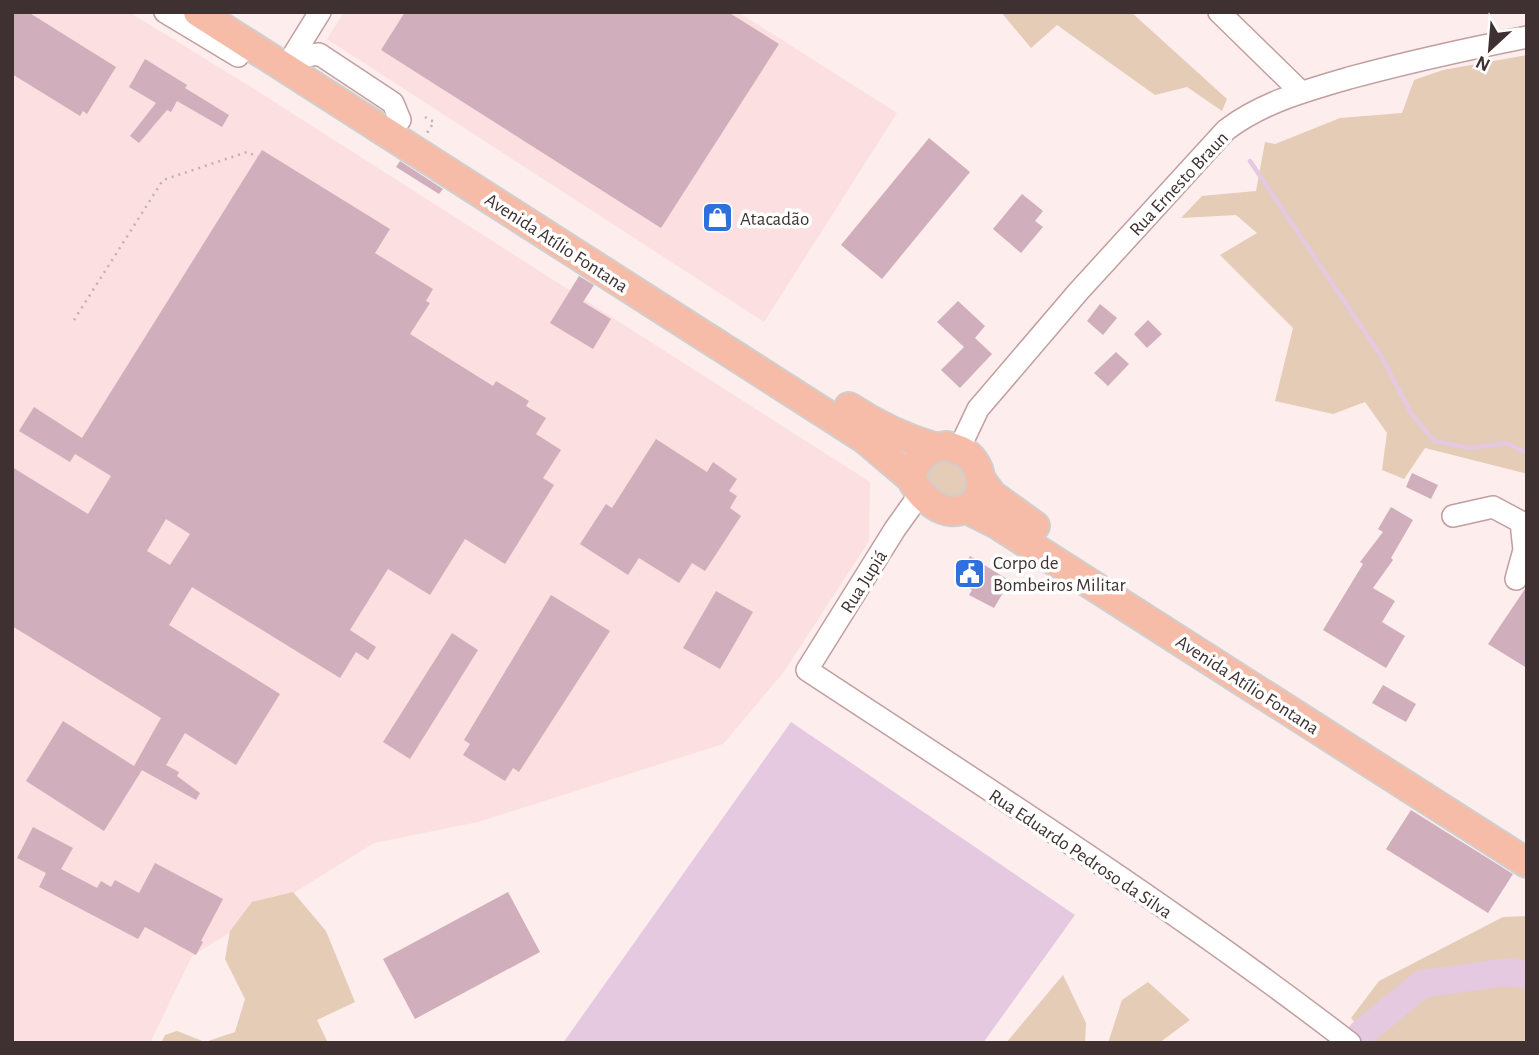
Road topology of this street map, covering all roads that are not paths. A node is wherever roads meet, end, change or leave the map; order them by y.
1 (165, 12) edge
2 (198, 12) edge
3 (229, 12) edge
4 (320, 12) edge
5 (1219, 12) edge
6 (1527, 37) edge
7 (242, 50) junction
8 (296, 55) junction
9 (1301, 92) junction
10 (946, 448) junction
11 (981, 480) junction
12 (916, 486) junction
13 (967, 509) junction
14 (1453, 516) dead end
15 (1516, 579) dead end
16 (807, 670) joint
17 (1527, 842) edge
18 (1527, 863) edge
19 (1350, 1043) edge

1 - 7 street
2 - 7 main road, Avenida Atílio Fontana
3 - 8 main road, Avenida Atílio Fontana
4 - 8 street
5 - 9 street
6 - 9 street, Rua Ernesto Braun
7 - 12 main road, Avenida Atílio Fontana
8 - 10 main road, Avenida Atílio Fontana
9 - 10 street, Rua Ernesto Braun
10 - 11 main road
10 - 12 main road
11 - 13 main road
11 - 17 main road, Avenida Atílio Fontana
12 - 13 main road
12 - 16 street, Rua Jupiá
13 - 18 main road, Avenida Atílio Fontana
14 - 15 street
16 - 19 street, Rua Eduardo Pedroso da Silva

